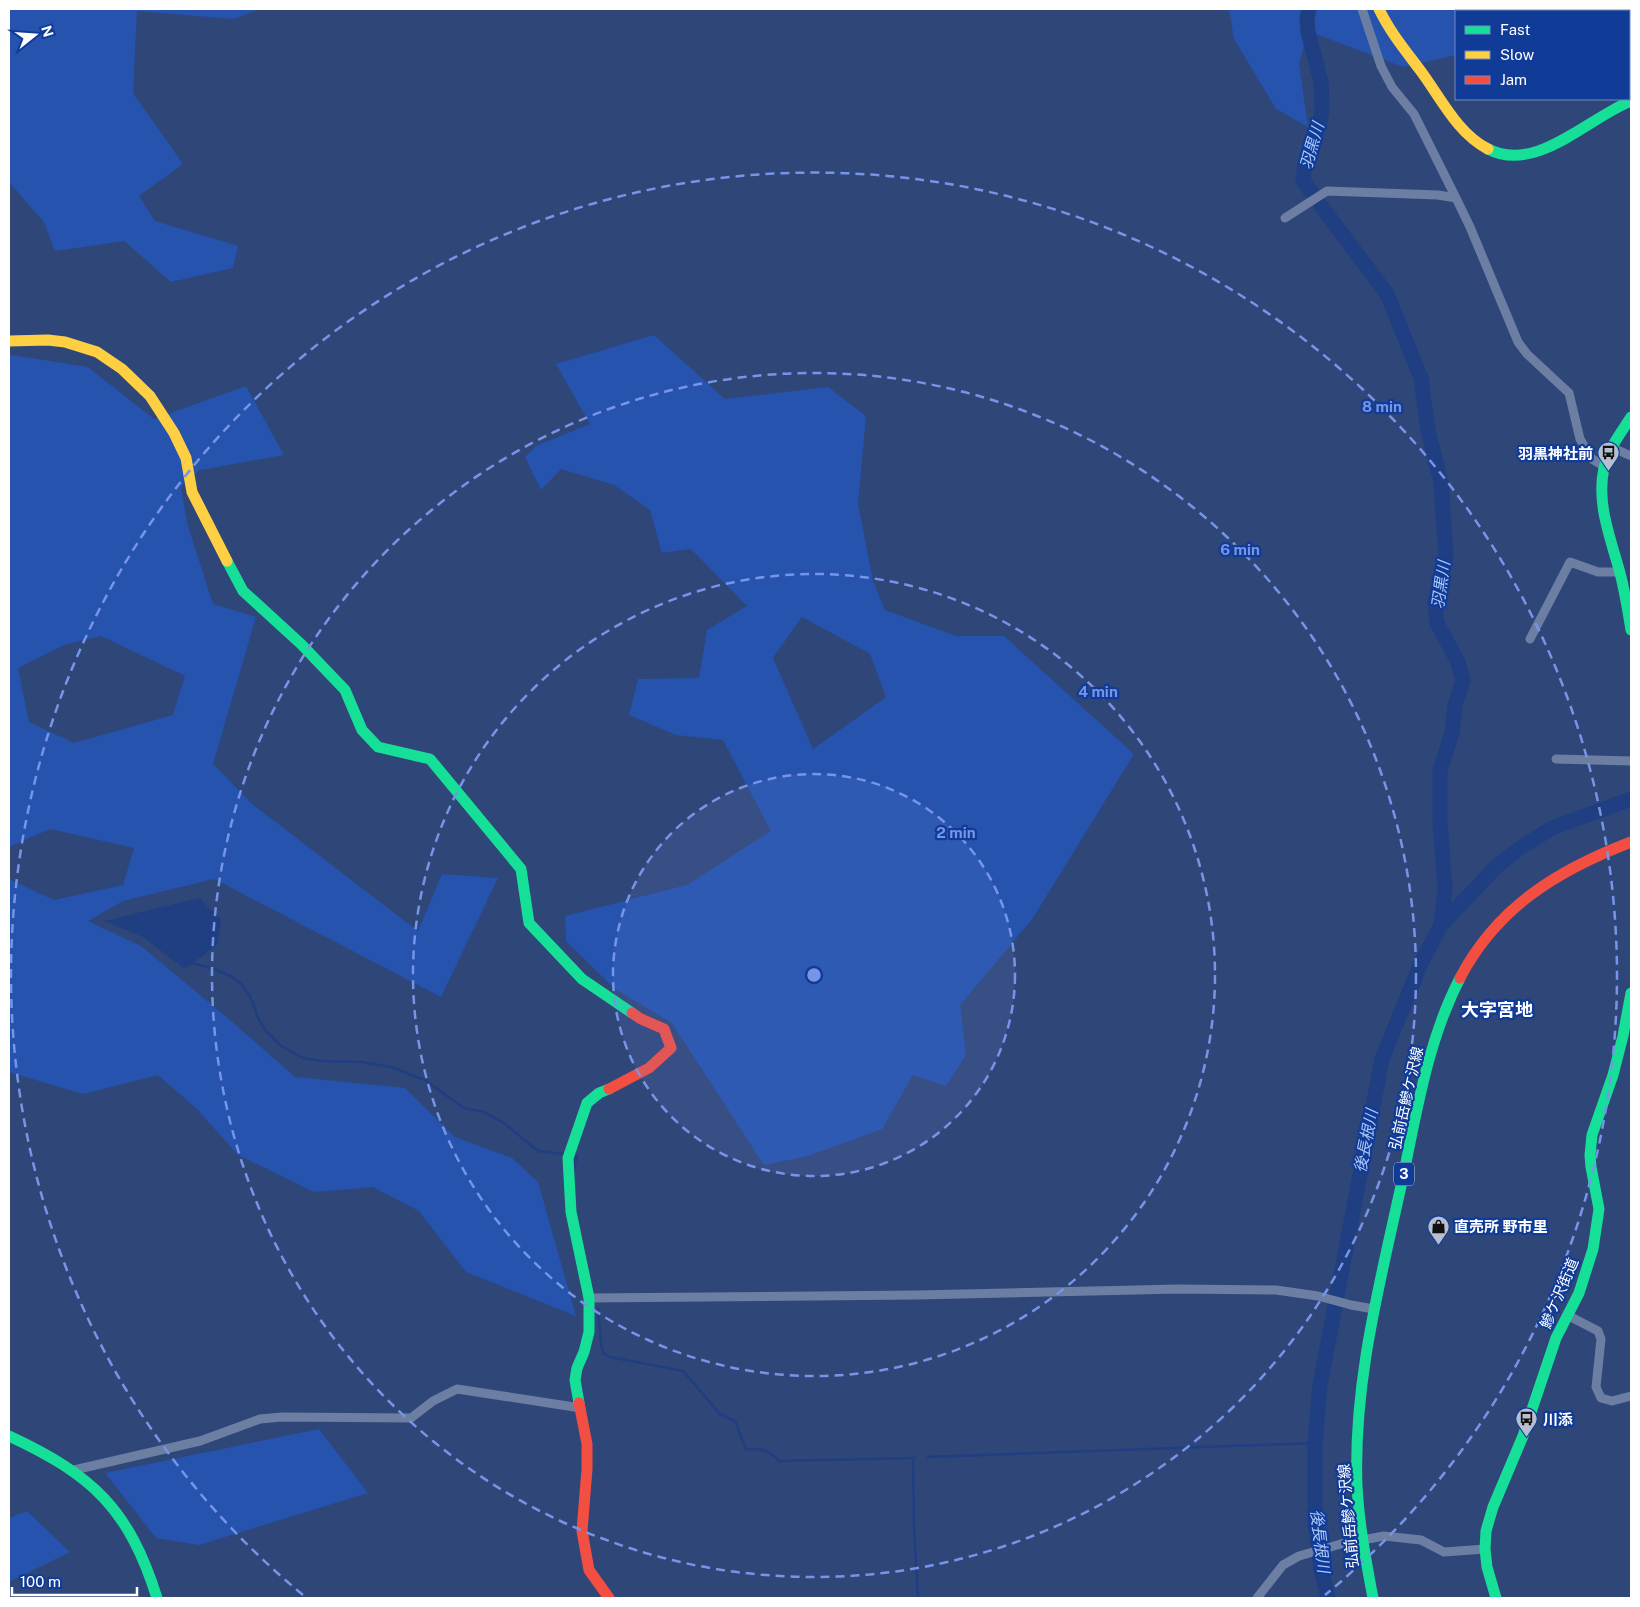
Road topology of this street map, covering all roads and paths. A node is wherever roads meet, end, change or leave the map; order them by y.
1 (1362, 9) edge
2 (1379, 9) edge
3 (1631, 101) edge
4 (1456, 198) junction
5 (1285, 218) dead end
6 (9, 341) edge
7 (1631, 417) edge
8 (1611, 447) junction
9 (1631, 456) edge
10 (1604, 466) junction
11 (1620, 572) junction
12 (1631, 630) edge
13 (1530, 639) dead end
14 (1556, 759) dead end
15 (1631, 761) edge
16 (1631, 842) edge
17 (1631, 993) edge
18 (589, 1298) junction
19 (1374, 1309) junction
20 (1567, 1315) junction
21 (1631, 1396) edge
22 (581, 1408) junction
23 (9, 1436) edge
24 (74, 1470) junction
25 (1362, 1540) junction
26 (1485, 1549) junction
27 (157, 1598) edge
28 (609, 1598) edge
29 (1257, 1598) edge
30 (1373, 1598) edge
31 (1496, 1598) edge

1 - 4 street
2 - 3 street
4 - 5 street
4 - 10 street
6 - 18 street
7 - 8 street
8 - 9 street
8 - 10 street
10 - 11 street
11 - 12 street
11 - 13 street
14 - 15 street
16 - 19 street, 弘前岳鰺ケ沢線 / 3
17 - 20 street, 鰺ケ沢街道
18 - 19 street
18 - 22 street
19 - 25 street, 弘前岳鰺ケ沢線 / 3
20 - 21 street
20 - 26 street, 鰺ケ沢街道
22 - 24 street
22 - 28 street
23 - 24 street
24 - 27 street
25 - 26 street
25 - 29 street
25 - 30 street, 弘前岳鰺ケ沢線 / 3
26 - 31 street, 鰺ケ沢街道

